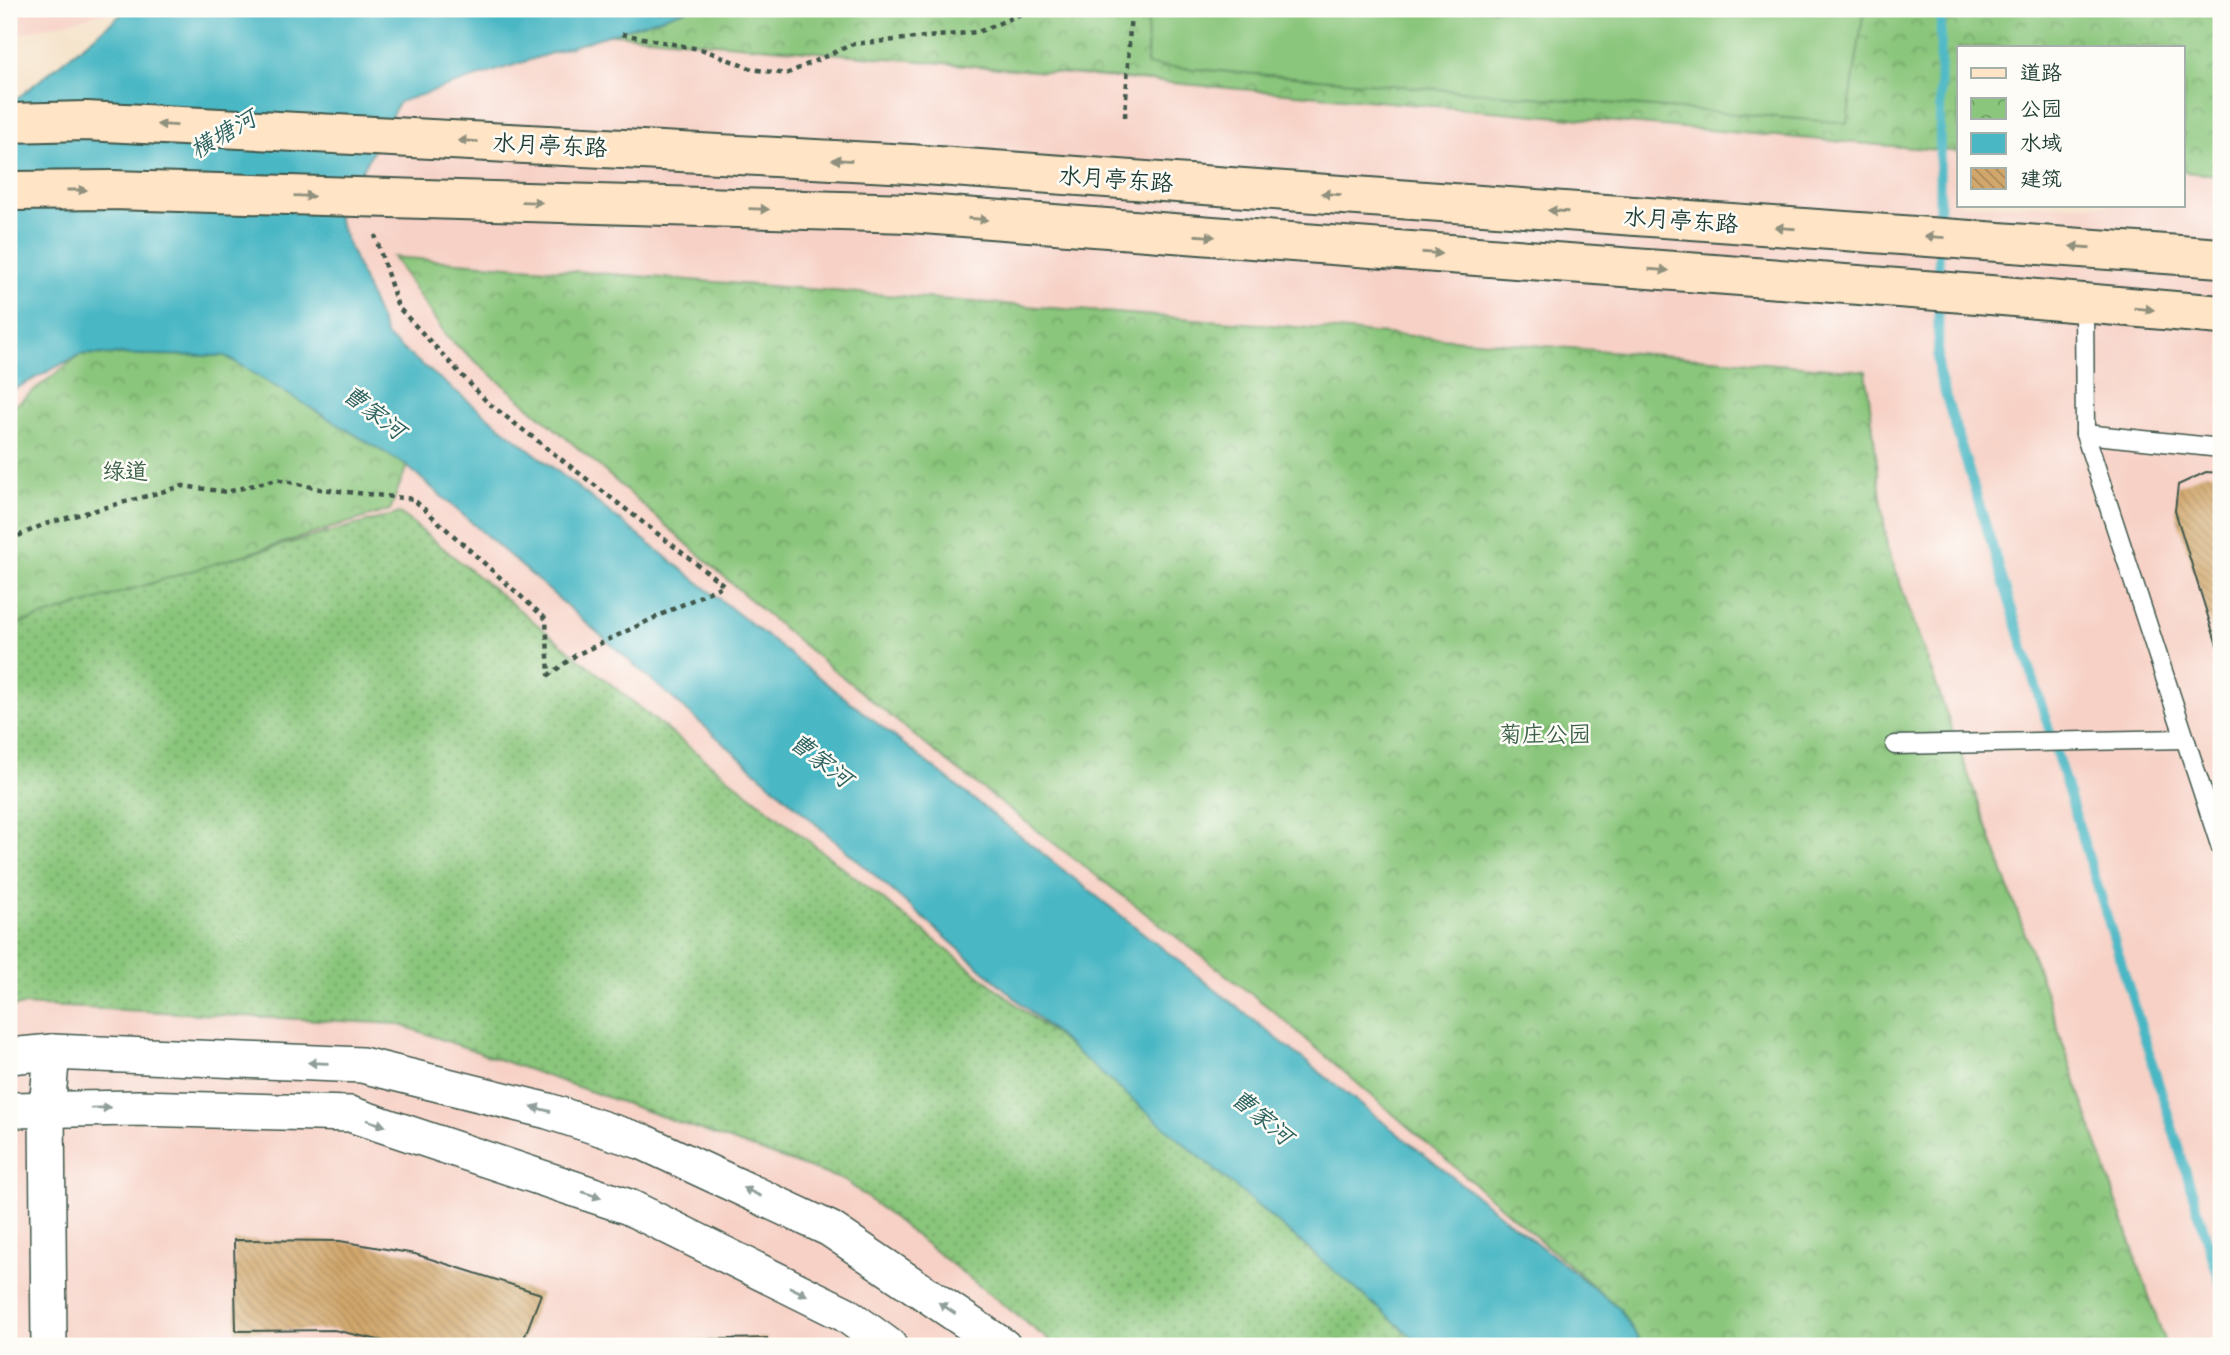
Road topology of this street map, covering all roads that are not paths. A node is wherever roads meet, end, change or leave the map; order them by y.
1 (9, 123) edge
2 (9, 191) edge
3 (2221, 258) edge
4 (2084, 303) junction
5 (2221, 315) edge
6 (2085, 434) junction
7 (2221, 448) edge
8 (2185, 739) junction
9 (1895, 744) dead end
10 (2221, 848) edge
11 (51, 1052) junction
12 (9, 1056) edge
13 (47, 1109) junction
14 (9, 1110) edge
15 (49, 1346) edge
16 (889, 1346) edge
17 (1003, 1346) edge

3 -> 1 main road, 水月亭东路, bridge
2 -> 4 main road, bridge
4 -> 5 main road
4 - 6 lane
6 - 7 lane
6 - 8 lane
8 - 9 lane
8 - 10 lane
11 - 12 street
11 - 13 street
17 -> 11 street
13 - 14 street
13 - 15 street
13 -> 16 street

